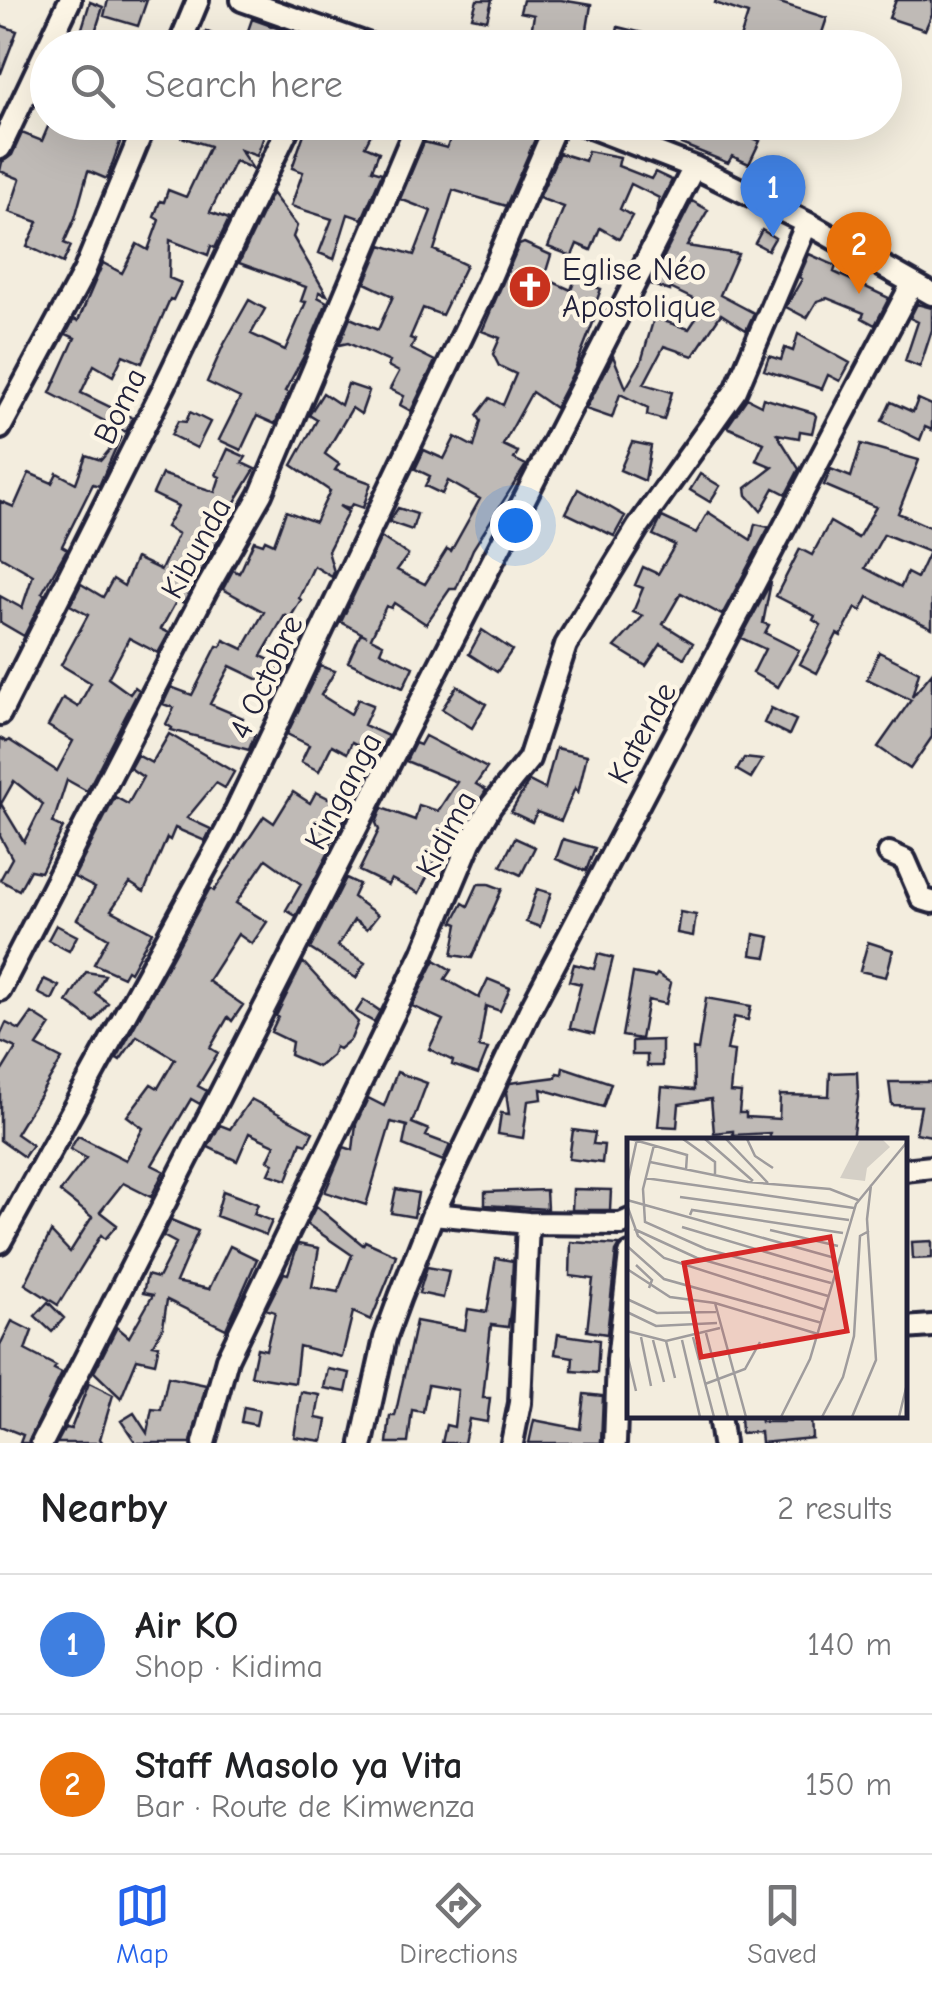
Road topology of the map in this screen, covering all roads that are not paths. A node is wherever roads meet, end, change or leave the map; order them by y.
1 (70, 0) edge
2 (198, 0) edge
3 (242, 0) edge
4 (56, 30) edge
5 (186, 30) edge
6 (308, 30) edge
7 (30, 85) edge
8 (139, 140) edge
9 (281, 140) edge
10 (410, 140) edge
11 (549, 140) edge
12 (625, 140) edge
13 (0, 148) edge
14 (694, 166) junction
15 (808, 223) junction
16 (912, 284) junction
17 (932, 294) edge
18 (0, 428) edge
19 (0, 714) edge
20 (890, 852) dead end
21 (932, 902) edge
22 (0, 990) edge
23 (932, 1167) edge
24 (907, 1170) edge
25 (434, 1214) junction
26 (627, 1221) edge
27 (528, 1223) junction
28 (0, 1242) edge
29 (627, 1280) edge
30 (932, 1326) edge
31 (907, 1328) edge
32 (719, 1418) edge
33 (42, 1443) edge
34 (204, 1443) edge
35 (362, 1443) edge
36 (512, 1443) edge
37 (616, 1443) edge
38 (723, 1443) edge

1 - 4 street
2 - 5 street
3 - 6 street
7 - 13 street
8 - 18 street
9 - 19 street, Boma
10 - 22 street, Kibunda
11 - 28 street, 4 Octobre
12 - 14 street
14 - 15 street
14 - 33 street, Kinganga
15 - 16 street
15 - 34 street, Kidima
16 - 17 street
16 - 25 street, Katende
20 - 21 street
23 - 24 street
25 - 27 street
25 - 35 street, Katende
26 - 27 street
27 - 36 street
29 - 37 street
30 - 31 street
32 - 38 street

